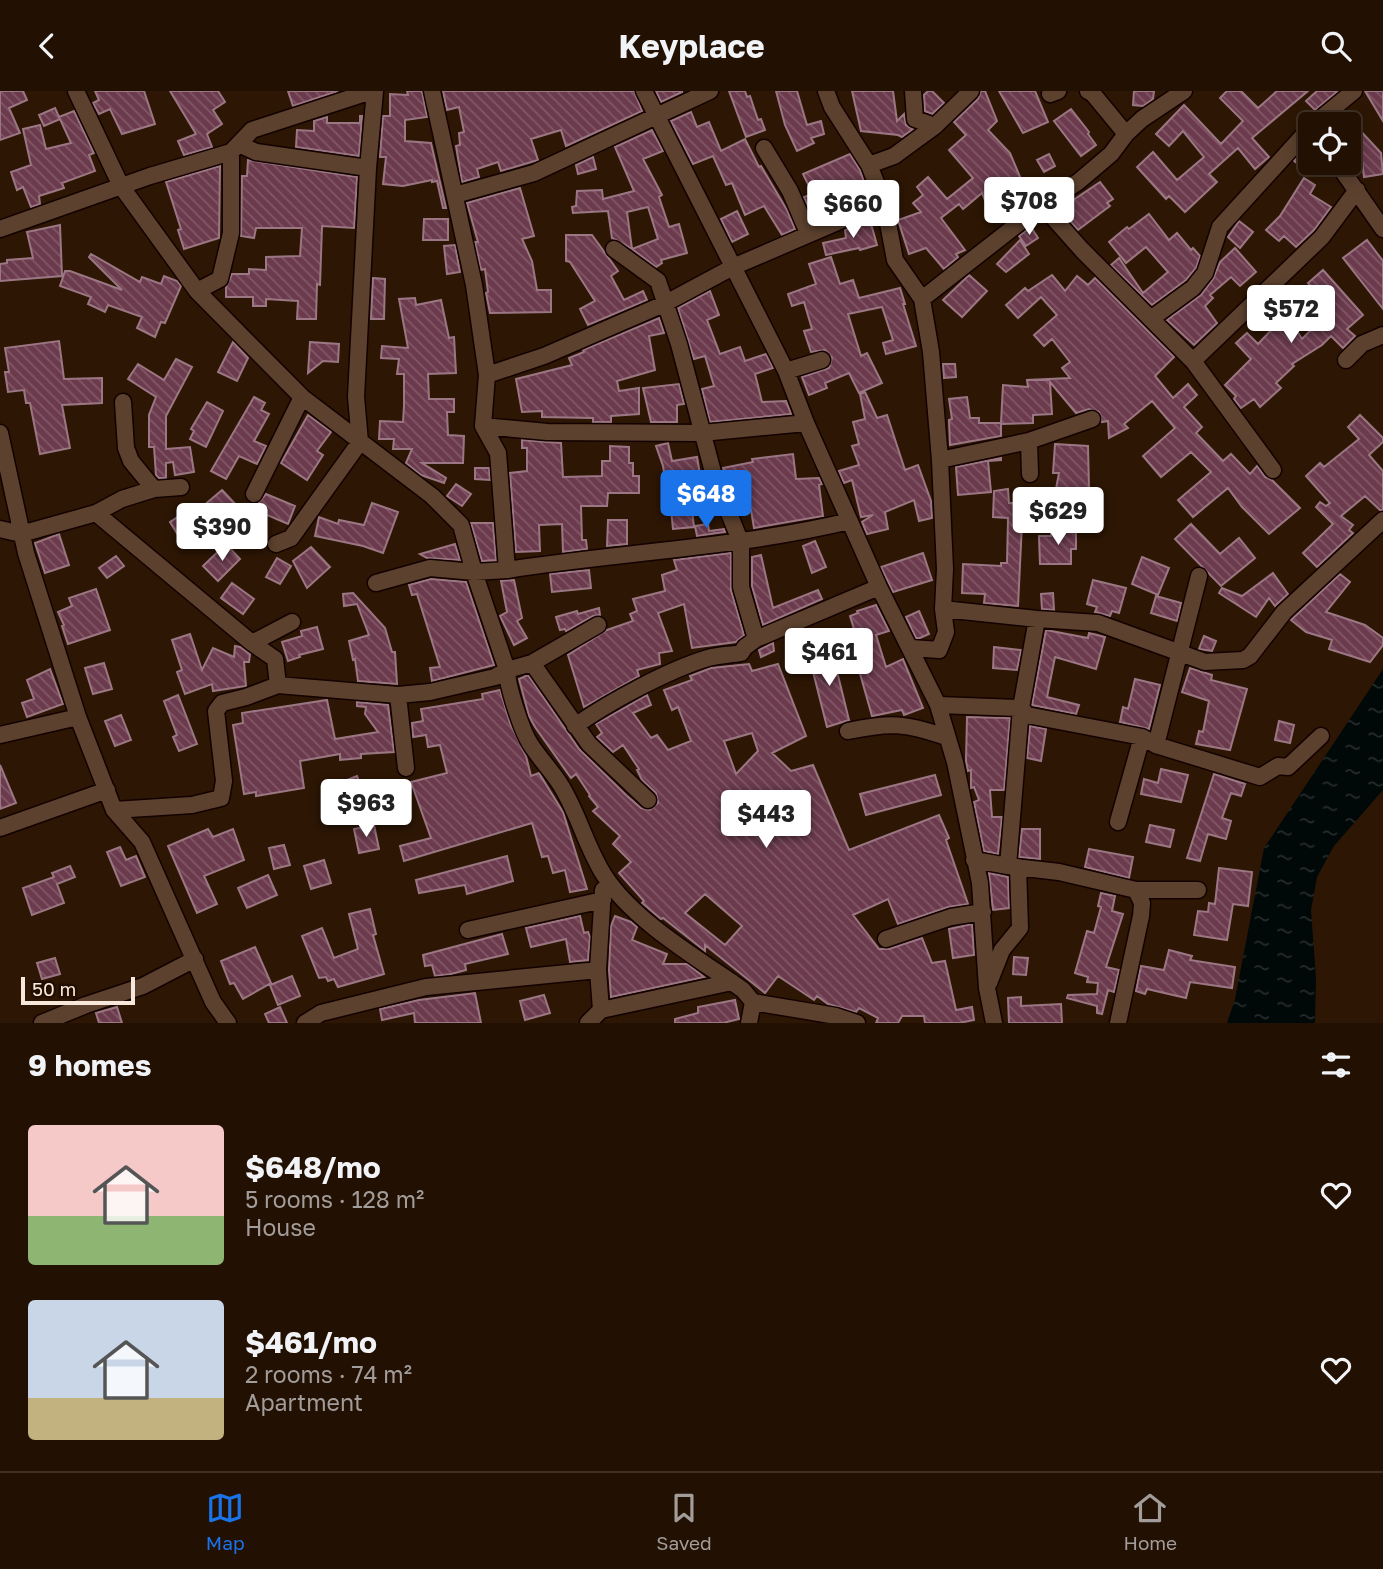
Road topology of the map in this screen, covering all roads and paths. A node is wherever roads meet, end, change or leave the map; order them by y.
1 (76, 91) edge
2 (373, 91) edge
3 (432, 91) edge
4 (644, 91) edge
5 (710, 91) edge
6 (826, 91) edge
7 (913, 91) edge
8 (1088, 91) edge
9 (1184, 91) edge
10 (1354, 91) edge
11 (966, 92) edge
12 (1329, 112) edge
13 (657, 116) junction
14 (935, 126) junction
15 (1126, 134) junction
16 (244, 140) junction
17 (1298, 141) edge
18 (764, 148) dead end
19 (231, 152) junction
20 (869, 165) junction
21 (368, 168) junction
22 (1345, 175) edge
23 (121, 186) junction
24 (1356, 190) junction
25 (455, 195) junction
26 (884, 202) junction
27 (1042, 205) junction
28 (0, 229) edge
29 (1383, 229) edge
30 (808, 233) junction
31 (614, 249) dead end
32 (733, 267) junction
33 (197, 291) junction
34 (922, 299) junction
35 (664, 304) junction
36 (1152, 319) junction
37 (1383, 335) edge
38 (1346, 360) dead end
39 (822, 361) dead end
40 (1193, 361) junction
41 (786, 371) junction
42 (487, 375) junction
43 (302, 397) junction
44 (123, 402) dead end
45 (1092, 419) dead end
46 (806, 423) junction
47 (483, 426) junction
48 (0, 433) edge
49 (702, 433) junction
50 (1029, 440) junction
51 (360, 442) junction
52 (940, 460) junction
53 (1273, 470) dead end
54 (1030, 474) dead end
55 (181, 487) dead end
56 (155, 489) junction
57 (254, 494) dead end
58 (96, 513) junction
59 (1383, 520) edge
60 (850, 521) junction
61 (0, 529) edge
62 (21, 534) junction
63 (741, 543) junction
64 (276, 544) dead end
65 (507, 570) junction
66 (474, 572) junction
67 (1199, 576) dead end
68 (376, 583) dead end
69 (879, 587) junction
70 (943, 609) junction
71 (1037, 619) junction
72 (292, 622) dead end
73 (598, 625) dead end
74 (755, 639) junction
75 (252, 643) junction
76 (911, 648) junction
77 (1179, 653) junction
78 (532, 663) junction
79 (507, 670) junction
80 (278, 685) junction
81 (398, 695) junction
82 (937, 705) junction
83 (1020, 708) junction
84 (78, 717) junction
85 (575, 726) junction
86 (848, 731) dead end
87 (0, 735) edge
88 (1321, 736) dead end
89 (946, 737) junction
90 (1149, 741) junction
91 (406, 768) dead end
92 (107, 790) junction
93 (648, 800) dead end
94 (114, 810) junction
95 (1118, 821) dead end
96 (0, 828) edge
97 (974, 860) junction
98 (1013, 867) junction
99 (602, 872) junction
100 (1136, 890) junction
101 (1198, 890) dead end
102 (603, 899) junction
103 (983, 912) junction
104 (468, 930) dead end
105 (886, 939) dead end
106 (195, 959) junction
107 (598, 970) junction
108 (732, 982) junction
109 (987, 988) junction
110 (753, 1003) junction
111 (601, 1010) junction
112 (835, 1020) edge
113 (42, 1023) edge
114 (228, 1023) edge
115 (305, 1023) edge
116 (588, 1023) edge
117 (749, 1023) edge
118 (858, 1023) edge
119 (993, 1023) edge
120 (1118, 1023) edge

1 - 23 street
2 - 16 street
2 - 21 street
3 - 25 street
4 - 13 street
5 - 13 street
6 - 20 street
7 - 14 street
8 - 15 street
9 - 15 street
10 - 12 street
11 - 14 street
13 - 25 street
13 - 32 street
14 - 20 street
15 - 27 street
16 - 19 street
16 - 21 street
17 - 36 street
18 - 30 street
19 - 23 street
19 - 33 street
20 - 26 street
21 - 51 street
22 - 24 street
23 - 28 street
23 - 33 street
24 - 29 street
24 - 40 street
25 - 42 street
26 - 30 street
26 - 34 street
27 - 34 street
27 - 36 street
30 - 32 street
31 - 35 street
32 - 35 street
32 - 41 street
33 - 43 street
34 - 52 street
35 - 42 street
35 - 49 street
36 - 40 street
37 - 38 street
39 - 41 street
40 - 53 street
41 - 46 street
42 - 47 street
43 - 51 street
43 - 57 street
44 - 56 street
45 - 50 street
46 - 49 street
46 - 60 street
47 - 49 street
47 - 65 street
48 - 62 street
49 - 63 street
50 - 52 street
50 - 54 street
51 - 64 street
51 - 66 street
52 - 70 street
55 - 56 street
56 - 58 street
58 - 62 street
58 - 75 street
59 - 77 street
60 - 63 street
60 - 69 street
61 - 62 street
62 - 84 street
63 - 65 street
63 - 74 street
65 - 66 street
66 - 68 street
66 - 79 street
67 - 77 street
69 - 74 street
69 - 76 street
70 - 71 street
70 - 76 street
71 - 77 street
71 - 83 street
72 - 75 street
73 - 78 street
74 - 85 street
75 - 80 street
76 - 82 street
77 - 90 street
78 - 79 street
78 - 85 street
79 - 81 street
79 - 99 street
80 - 81 street
80 - 94 street
81 - 91 street
82 - 83 street
82 - 89 street
83 - 90 street
83 - 98 street
84 - 87 street
84 - 92 street
85 - 93 street
86 - 89 street
88 - 90 street
89 - 97 street
90 - 95 street
92 - 94 street
92 - 96 street
94 - 106 street
97 - 98 street
97 - 103 street
98 - 100 street
98 - 109 street
99 - 102 street
99 - 108 street
100 - 101 street
100 - 120 street
102 - 104 street
102 - 107 street
103 - 105 street
103 - 109 street
106 - 113 street
106 - 114 street
107 - 111 street
107 - 115 street
108 - 110 street
108 - 111 street
109 - 119 street
110 - 112 street
110 - 117 street
111 - 116 street
112 - 118 street

